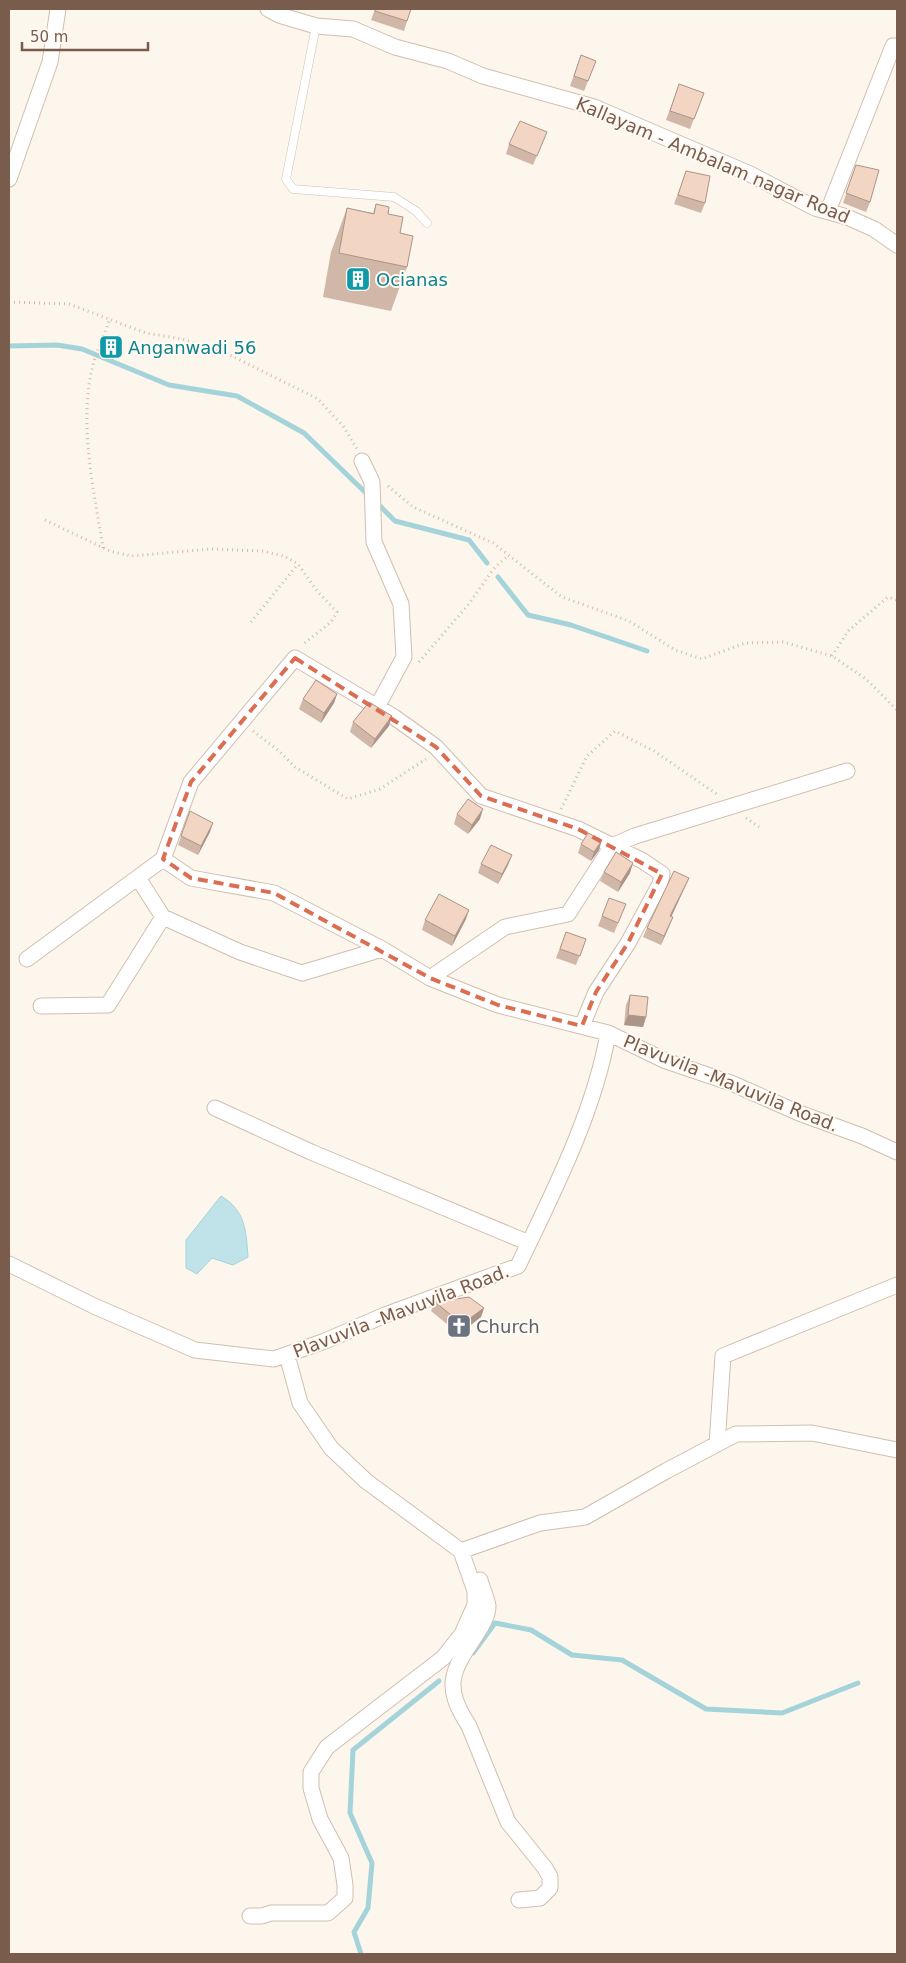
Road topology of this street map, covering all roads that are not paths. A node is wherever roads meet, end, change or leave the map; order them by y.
1 (58, 9) edge
2 (268, 9) edge
3 (316, 26) junction
4 (896, 44) edge
5 (9, 179) edge
6 (828, 212) junction
7 (427, 223) dead end
8 (897, 245) edge
9 (362, 461) road end
10 (377, 707) junction
11 (847, 770) dead end
12 (612, 846) junction
13 (163, 859) junction
14 (138, 878) junction
15 (163, 917) junction
16 (382, 949) junction
17 (27, 959) dead end
18 (430, 978) junction
19 (41, 1006) dead end
20 (582, 1026) junction
21 (608, 1033) junction
22 (216, 1108) dead end
23 (897, 1152) edge
24 (529, 1243) junction
25 (9, 1264) edge
26 (897, 1286) edge
27 (280, 1357) junction
28 (717, 1444) junction
29 (897, 1450) edge
30 (460, 1551) junction
31 (519, 1900) dead end
32 (250, 1916) dead end

1 - 5 street
2 - 3 street, Kallayam - Ambalam nagar Road
3 - 6 street, Kallayam - Ambalam nagar Road
3 - 7 lane
4 - 6 street
6 - 8 street, Kallayam - Ambalam nagar Road
9 - 10 street
10 - 12 street
10 - 13 street
11 - 12 street
12 - 18 street
12 - 20 street
13 - 14 street
13 - 16 street
14 - 15 street
14 - 17 street
15 - 16 street
15 - 19 street
16 - 18 street
18 - 20 street
20 - 21 street
21 - 23 street, Plavuvila -Mavuvila Road.
21 - 24 street, Plavuvila -Mavuvila Road.
22 - 24 street
24 - 27 street, Plavuvila -Mavuvila Road.
25 - 27 street, Plavuvila -Mavuvila Road.
26 - 28 street
27 - 30 street
28 - 29 street
28 - 30 street
30 - 31 street
30 - 32 street

